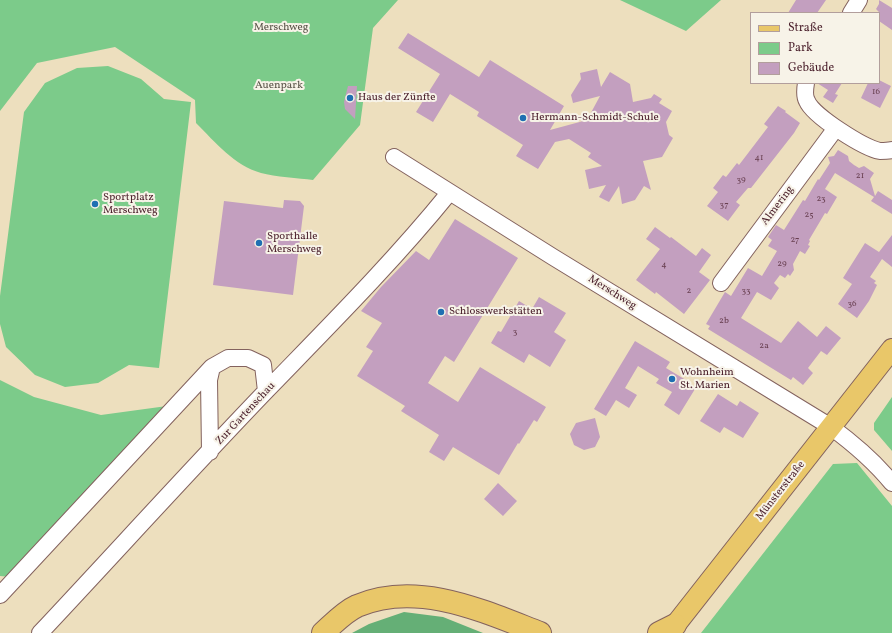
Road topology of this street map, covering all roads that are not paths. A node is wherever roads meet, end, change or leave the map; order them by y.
1 (859, 0) edge
2 (851, 12) edge
3 (806, 84) edge
4 (836, 128) junction
5 (892, 150) edge
6 (394, 157) dead end
7 (449, 193) junction
8 (720, 283) dead end
9 (892, 349) edge
10 (212, 367) junction
11 (266, 391) junction
12 (831, 428) junction
13 (210, 452) junction
14 (892, 483) edge
15 (0, 595) edge
16 (667, 630) edge
17 (40, 633) edge
18 (323, 633) edge
19 (332, 633) edge
20 (518, 633) edge
21 (540, 633) edge

1 - 2 street
3 - 4 street
4 - 5 street
4 - 8 street, Almering
6 - 7 street, Merschweg
7 - 11 street, Zur Gartenschau
7 - 12 street, Merschweg
9 - 12 main road, Münsterstraße
10 - 11 street
10 - 13 street
10 - 15 street
11 - 13 street, Zur Gartenschau
12 - 14 street, Merschweg
12 - 16 main road, Münsterstraße
13 - 17 street, Zur Gartenschau
18 - 21 highway
19 - 20 highway

